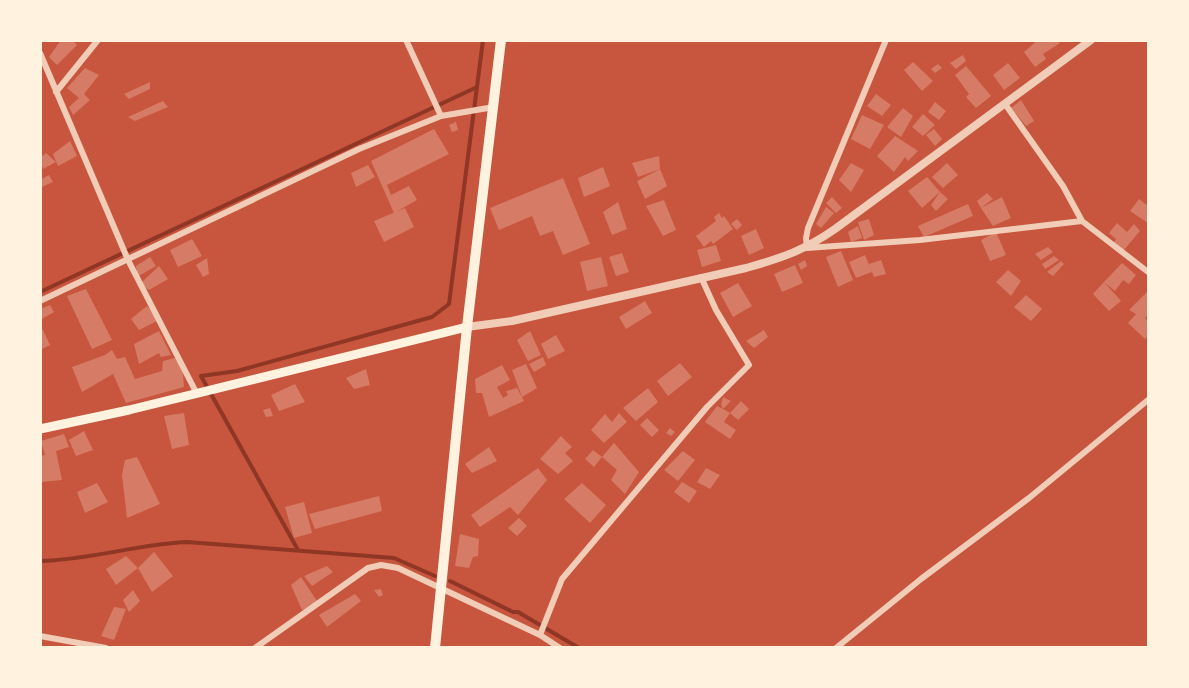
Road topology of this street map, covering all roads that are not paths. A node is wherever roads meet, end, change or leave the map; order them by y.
1 (98, 40) edge
2 (406, 40) edge
3 (501, 40) edge
4 (886, 40) edge
5 (1091, 40) edge
6 (40, 54) edge
7 (56, 92) junction
8 (1005, 104) junction
9 (494, 107) junction
10 (441, 116) junction
11 (1082, 221) junction
12 (807, 248) junction
13 (128, 260) junction
14 (1149, 272) edge
15 (701, 277) junction
16 (40, 301) edge
17 (467, 327) junction
18 (197, 393) junction
19 (1149, 400) edge
20 (40, 429) edge
21 (441, 589) junction
22 (540, 635) junction
23 (40, 636) edge
24 (106, 648) edge
25 (255, 648) edge
26 (435, 648) edge
27 (560, 648) edge
28 (836, 648) edge

1 - 7 street
2 - 10 street
3 - 9 main road
4 - 12 street
5 - 8 street
6 - 7 street
7 - 13 street
8 - 11 street
8 - 12 street
9 - 10 street
9 - 17 main road
10 - 13 street
11 - 12 street
11 - 14 street
12 - 15 street
13 - 16 street
13 - 18 street
15 - 17 street
15 - 22 street
17 - 18 main road
17 - 21 main road
18 - 20 main road
19 - 28 street
21 - 22 street
21 - 25 street
21 - 26 main road
22 - 27 street
23 - 24 street

